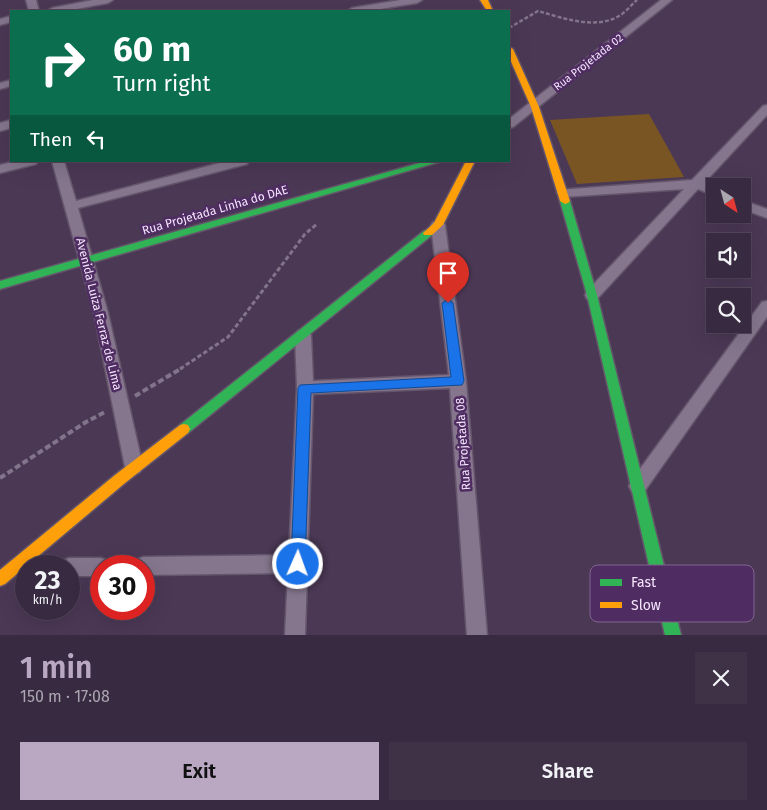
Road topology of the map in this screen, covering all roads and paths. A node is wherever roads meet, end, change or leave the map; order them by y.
1 (108, 0) edge
2 (358, 0) edge
3 (417, 0) edge
4 (637, 0) edge
5 (667, 0) edge
6 (57, 10) edge
7 (366, 10) edge
8 (510, 27) edge
9 (510, 51) edge
10 (535, 106) junction
11 (767, 108) edge
12 (510, 124) edge
13 (28, 162) edge
14 (58, 162) edge
15 (239, 162) edge
16 (434, 162) edge
17 (470, 162) edge
18 (0, 169) edge
19 (697, 184) junction
20 (706, 188) edge
21 (564, 193) junction
22 (71, 206) junction
23 (751, 208) edge
24 (767, 214) edge
25 (317, 224) dead end
26 (438, 225) junction
27 (87, 261) junction
28 (0, 285) edge
29 (592, 295) junction
30 (767, 306) edge
31 (303, 335) junction
32 (458, 381) junction
33 (305, 388) junction
34 (120, 404) junction
35 (134, 468) junction
36 (0, 478) edge
37 (638, 486) junction
38 (298, 564) junction
39 (657, 565) edge
40 (155, 566) edge
41 (13, 572) edge
42 (671, 622) edge
43 (294, 635) edge
44 (477, 635) edge
45 (674, 635) edge

1 - 6 street
2 - 7 street
3 - 7 street
4 - 8 path
5 - 10 street, Rua Projetada 02
9 - 10 street
10 - 12 street, Rua Projetada 02
10 - 21 street
11 - 19 street
13 - 18 street
14 - 22 street, Avenida Luiza Ferraz de Lima
15 - 22 street
16 - 27 street, Rua Projetada Linha do DAE
17 - 26 street
19 - 20 street
19 - 21 street
19 - 29 street
21 - 29 street
22 - 27 street, Avenida Luiza Ferraz de Lima
23 - 24 street
25 - 34 path
26 - 31 street
26 - 32 street, Rua Projetada 08
27 - 28 street, Rua Projetada Linha do DAE
27 - 34 street, Avenida Luiza Ferraz de Lima
29 - 37 street
30 - 37 street
31 - 33 street
31 - 35 street
32 - 33 street
32 - 44 street, Rua Projetada 08
33 - 38 street
34 - 35 street, Avenida Luiza Ferraz de Lima
34 - 36 path
35 - 41 street
37 - 39 street
38 - 40 street
38 - 43 street
42 - 45 street

